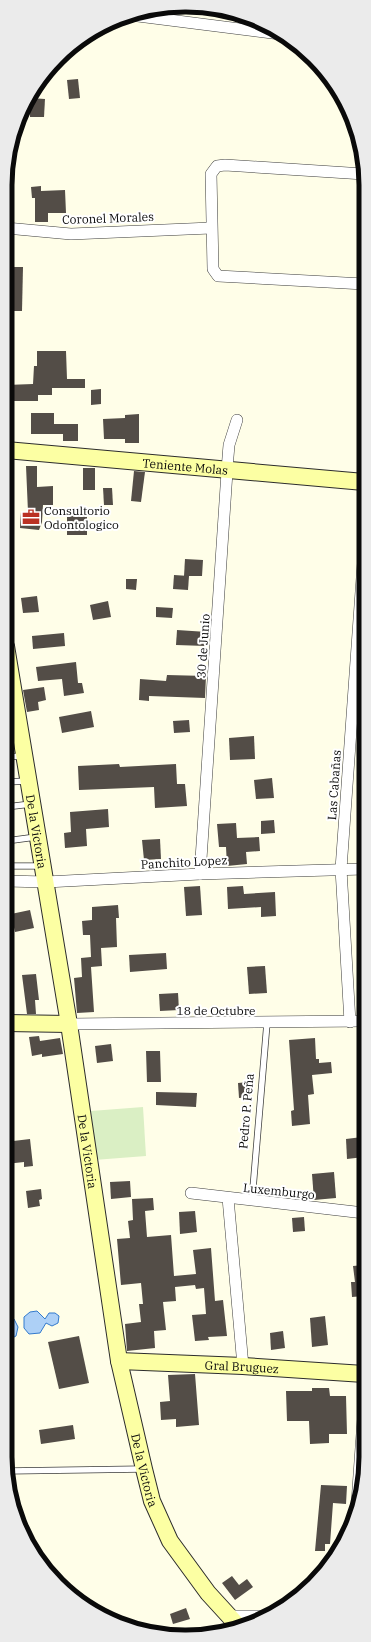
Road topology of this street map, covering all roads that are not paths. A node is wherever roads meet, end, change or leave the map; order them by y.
1 (145, 17) edge
2 (267, 32) edge
3 (359, 174) edge
4 (211, 228) junction
5 (12, 229) edge
6 (359, 284) edge
7 (237, 420) dead end
8 (12, 451) edge
9 (228, 471) junction
10 (359, 482) edge
11 (359, 619) edge
12 (12, 681) edge
13 (25, 756) junction
14 (12, 757) edge
15 (29, 781) junction
16 (12, 782) edge
17 (33, 804) junction
18 (12, 806) edge
19 (38, 837) junction
20 (12, 840) edge
21 (12, 867) edge
22 (341, 869) junction
23 (359, 869) edge
24 (44, 874) junction
25 (200, 874) junction
26 (12, 880) edge
27 (359, 1021) edge
28 (350, 1022) junction
29 (268, 1023) junction
30 (12, 1024) edge
31 (69, 1024) junction
32 (192, 1193) dead end
33 (228, 1198) junction
34 (252, 1201) junction
35 (359, 1212) edge
36 (119, 1361) junction
37 (243, 1366) junction
38 (359, 1374) edge
39 (144, 1469) junction
40 (12, 1471) edge
41 (229, 1616) junction
42 (254, 1616) edge
43 (235, 1623) edge

1 - 2 street
3 - 4 street
4 - 5 street, Coronel Morales
4 - 6 street
7 - 9 street, 30 de Junio
8 - 9 main road, Teniente Molas
9 - 10 main road, Teniente Molas
9 - 25 street, 30 de Junio
11 - 22 street, Las Cabañas
12 - 13 main road, De la Victoria
13 - 14 lane
13 - 15 main road, De la Victoria
15 - 16 lane
15 - 17 main road, De la Victoria
17 - 18 lane
17 - 19 main road, De la Victoria
19 - 20 lane
19 - 24 main road, De la Victoria
21 - 24 lane
22 - 23 street, Panchito Lopez
22 - 25 street, Panchito Lopez
22 - 28 street, Las Cabañas
24 - 25 street, Panchito Lopez
24 - 26 street, Panchito Lopez
24 - 31 main road, De la Victoria
27 - 28 street, 18 de Octubre
28 - 29 street, 18 de Octubre
29 - 31 street, 18 de Octubre
29 - 34 lane, Pedro P. Peña
30 - 31 main road
31 - 36 main road, De la Victoria
32 - 33 street, Luxemburgo
33 - 34 street, Luxemburgo
33 - 37 street
34 - 35 street, Luxemburgo
36 - 37 main road, Gral Bruguez
36 - 39 main road, De la Victoria
37 - 38 main road, Gral Bruguez
39 - 40 lane
39 - 41 main road, De la Victoria
41 - 42 street
41 - 43 main road, De la Victoria

